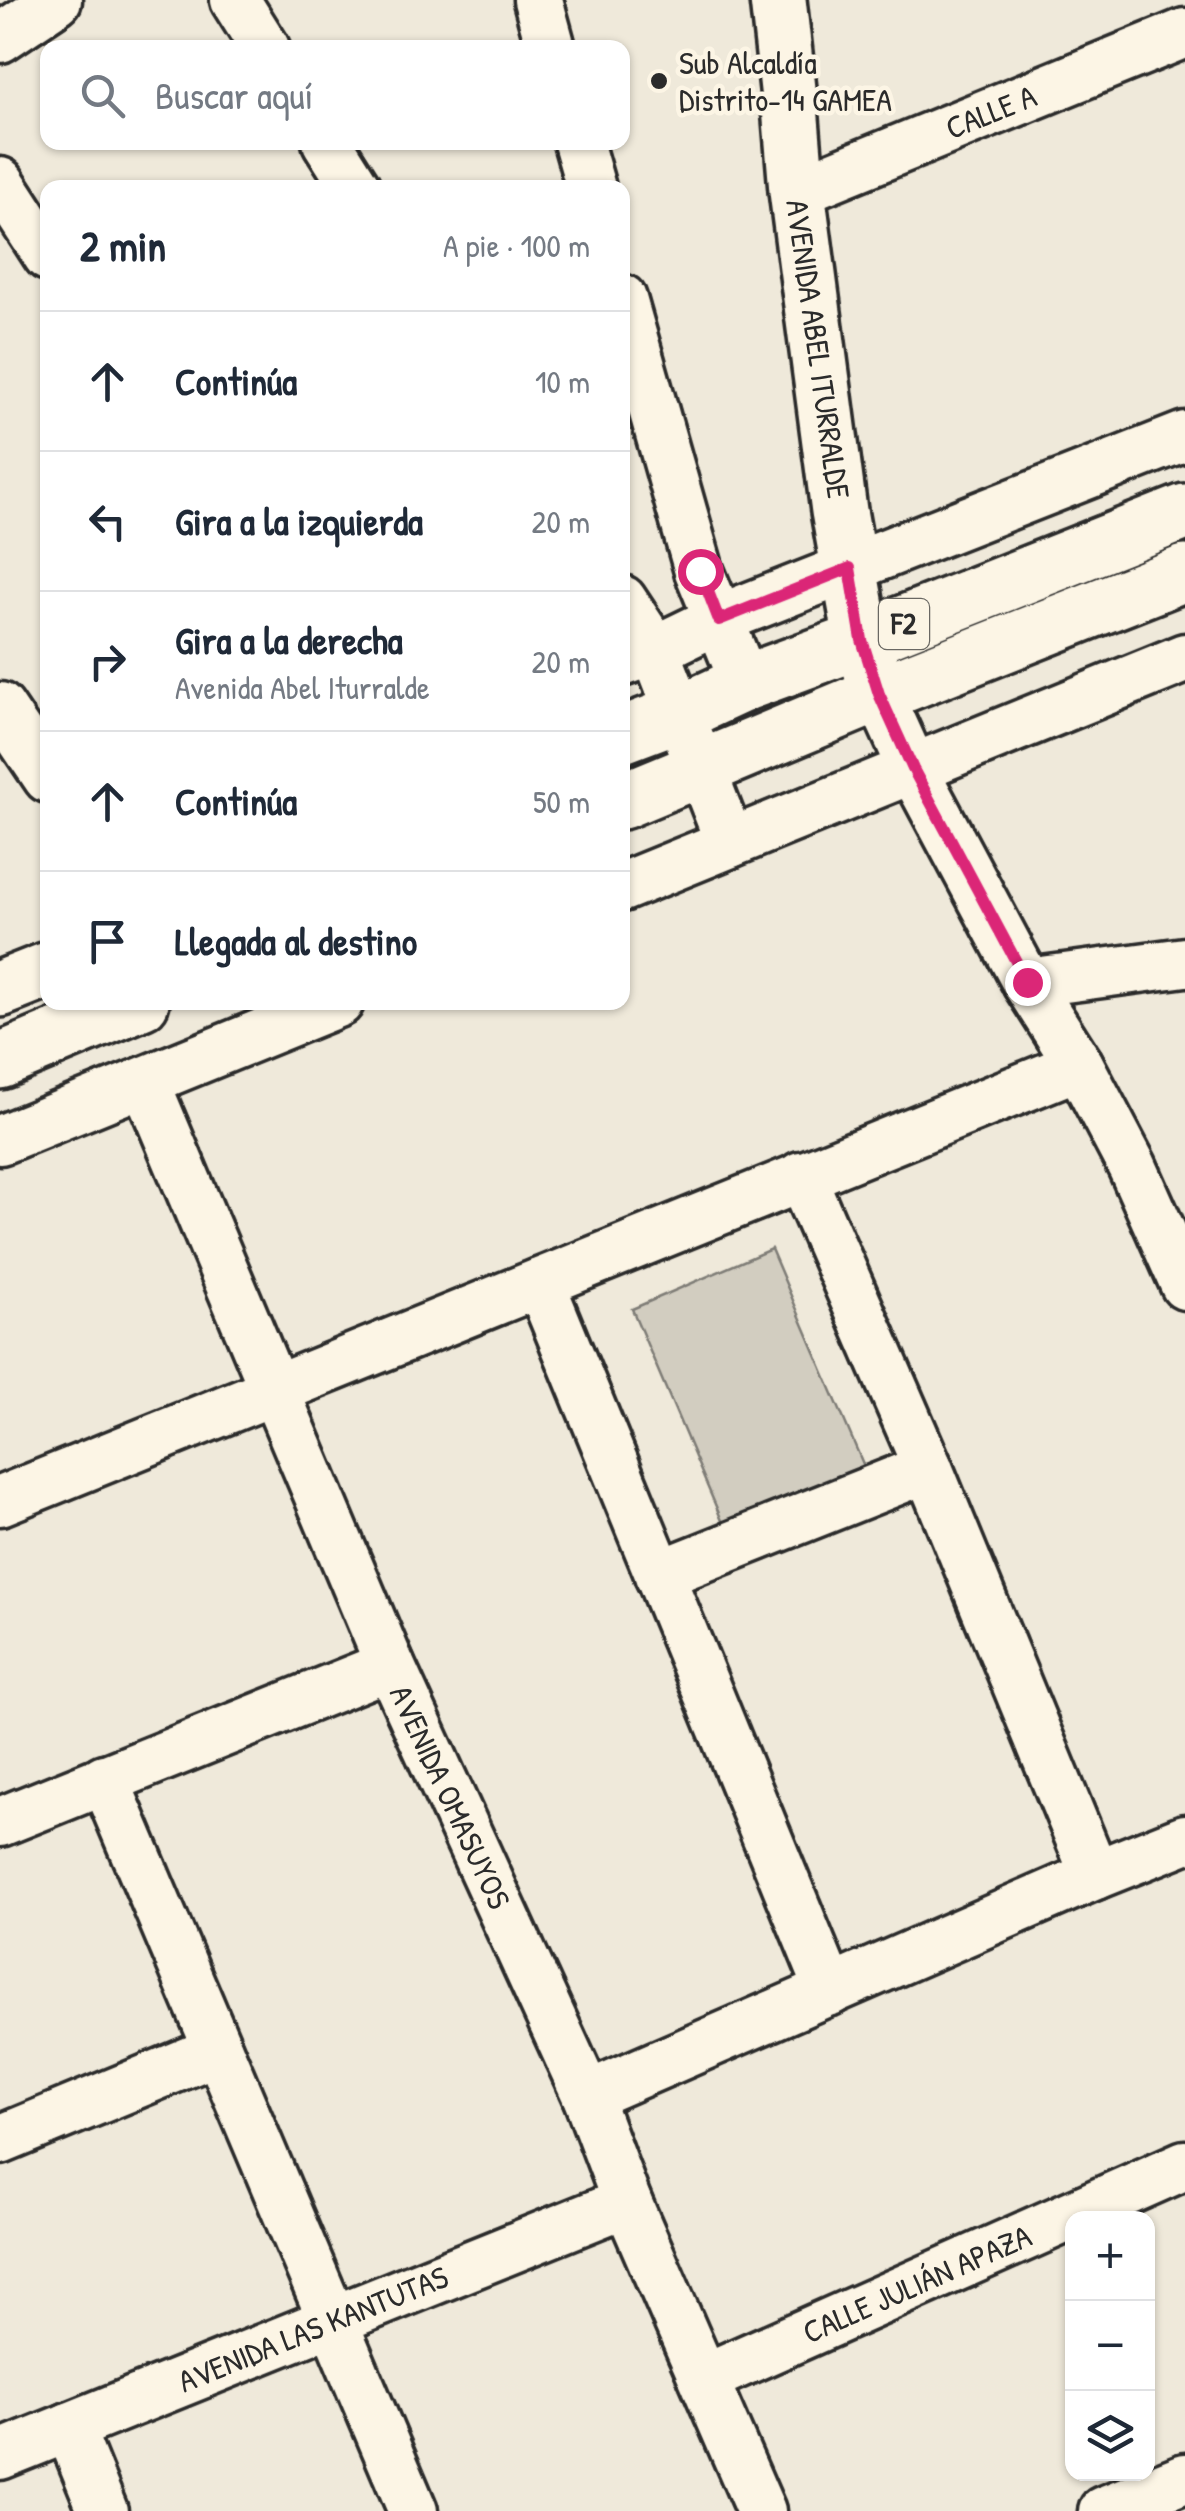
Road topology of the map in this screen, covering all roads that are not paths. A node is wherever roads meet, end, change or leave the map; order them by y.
1 (57, 0) edge
2 (234, 0) edge
3 (538, 0) edge
4 (778, 0) edge
5 (1185, 33) edge
6 (0, 38) edge
7 (260, 40) edge
8 (549, 40) edge
9 (332, 150) edge
10 (580, 150) edge
11 (351, 180) edge
12 (589, 180) edge
13 (0, 182) edge
14 (796, 191) junction
15 (40, 244) edge
16 (630, 327) edge
17 (1185, 436) edge
18 (1185, 512) edge
19 (850, 568) junction
20 (1185, 573) edge
21 (719, 620) junction
22 (630, 626) edge
23 (862, 640) junction
24 (639, 656) edge
25 (1185, 658) edge
26 (745, 684) junction
27 (879, 694) junction
28 (0, 707) edge
29 (680, 713) junction
30 (630, 732) edge
31 (40, 766) edge
32 (701, 768) junction
33 (913, 769) junction
34 (630, 798) edge
35 (730, 844) junction
36 (630, 884) edge
37 (1185, 962) edge
38 (40, 973) edge
39 (1027, 982) junction
40 (0, 989) edge
41 (122, 1010) edge
42 (320, 1010) edge
43 (0, 1062) edge
44 (1080, 1066) junction
45 (145, 1082) junction
46 (0, 1140) edge
47 (801, 1176) junction
48 (540, 1283) junction
49 (1185, 1285) edge
50 (276, 1391) junction
51 (928, 1468) junction
52 (0, 1501) edge
53 (659, 1575) junction
54 (390, 1666) junction
55 (104, 1779) junction
56 (0, 1822) edge
57 (1185, 1839) edge
58 (1095, 1875) junction
59 (830, 1991) junction
60 (218, 2050) junction
61 (587, 2096) junction
62 (0, 2140) edge
63 (1185, 2165) edge
64 (627, 2202) junction
65 (332, 2322) junction
66 (705, 2378) junction
67 (69, 2427) junction
68 (0, 2455) edge
69 (1185, 2478) edge
70 (103, 2511) edge
71 (413, 2511) edge
72 (761, 2511) edge
73 (1102, 2511) edge

1 - 6 street
2 - 7 street
3 - 8 street
4 - 14 main road, AVENIDA ABEL ITURRALDE
5 - 14 street, CALLE A
9 - 11 street
10 - 12 street
13 - 15 street
14 - 19 main road, AVENIDA ABEL ITURRALDE
16 - 21 street
17 - 19 street
18 - 23 main road, F2
19 - 21 street
19 - 23 main road, AVENIDA ABEL ITURRALDE
20 - 27 main road, F2
21 - 24 street
21 - 26 street
22 - 24 street
23 - 26 main road, F2
23 - 27 main road, AVENIDA ABEL ITURRALDE
24 - 29 street
25 - 33 street
26 - 29 main road, F2
27 - 32 main road, F2
27 - 33 street
28 - 31 street
29 - 30 main road, F2
29 - 32 street
32 - 34 main road, F2
32 - 35 street
33 - 35 street
33 - 39 street
35 - 36 street
37 - 39 street
38 - 40 main road
39 - 44 street
41 - 43 main road
42 - 45 street
44 - 47 street
44 - 49 street
45 - 46 street
45 - 50 street, AVENIDA OMASUYOS
47 - 48 street
47 - 51 street
48 - 50 street
48 - 53 street
50 - 52 street
50 - 54 street, AVENIDA OMASUYOS
51 - 53 street
51 - 58 street
53 - 59 street
54 - 55 street
54 - 61 street, AVENIDA OMASUYOS
55 - 56 street
55 - 60 street
57 - 58 street
58 - 59 street
59 - 61 street
60 - 62 street
60 - 65 street
61 - 64 street, AVENIDA OMASUYOS
63 - 66 street, CALLE JULIÁN APAZA
64 - 65 street, AVENIDA LAS KANTUTAS
64 - 66 street, AVENIDA OMASUYOS
65 - 67 street, AVENIDA LAS KANTUTAS
65 - 71 street
66 - 72 street, AVENIDA OMASUYOS
67 - 68 street, AVENIDA LAS KANTUTAS
67 - 70 street
69 - 73 street

